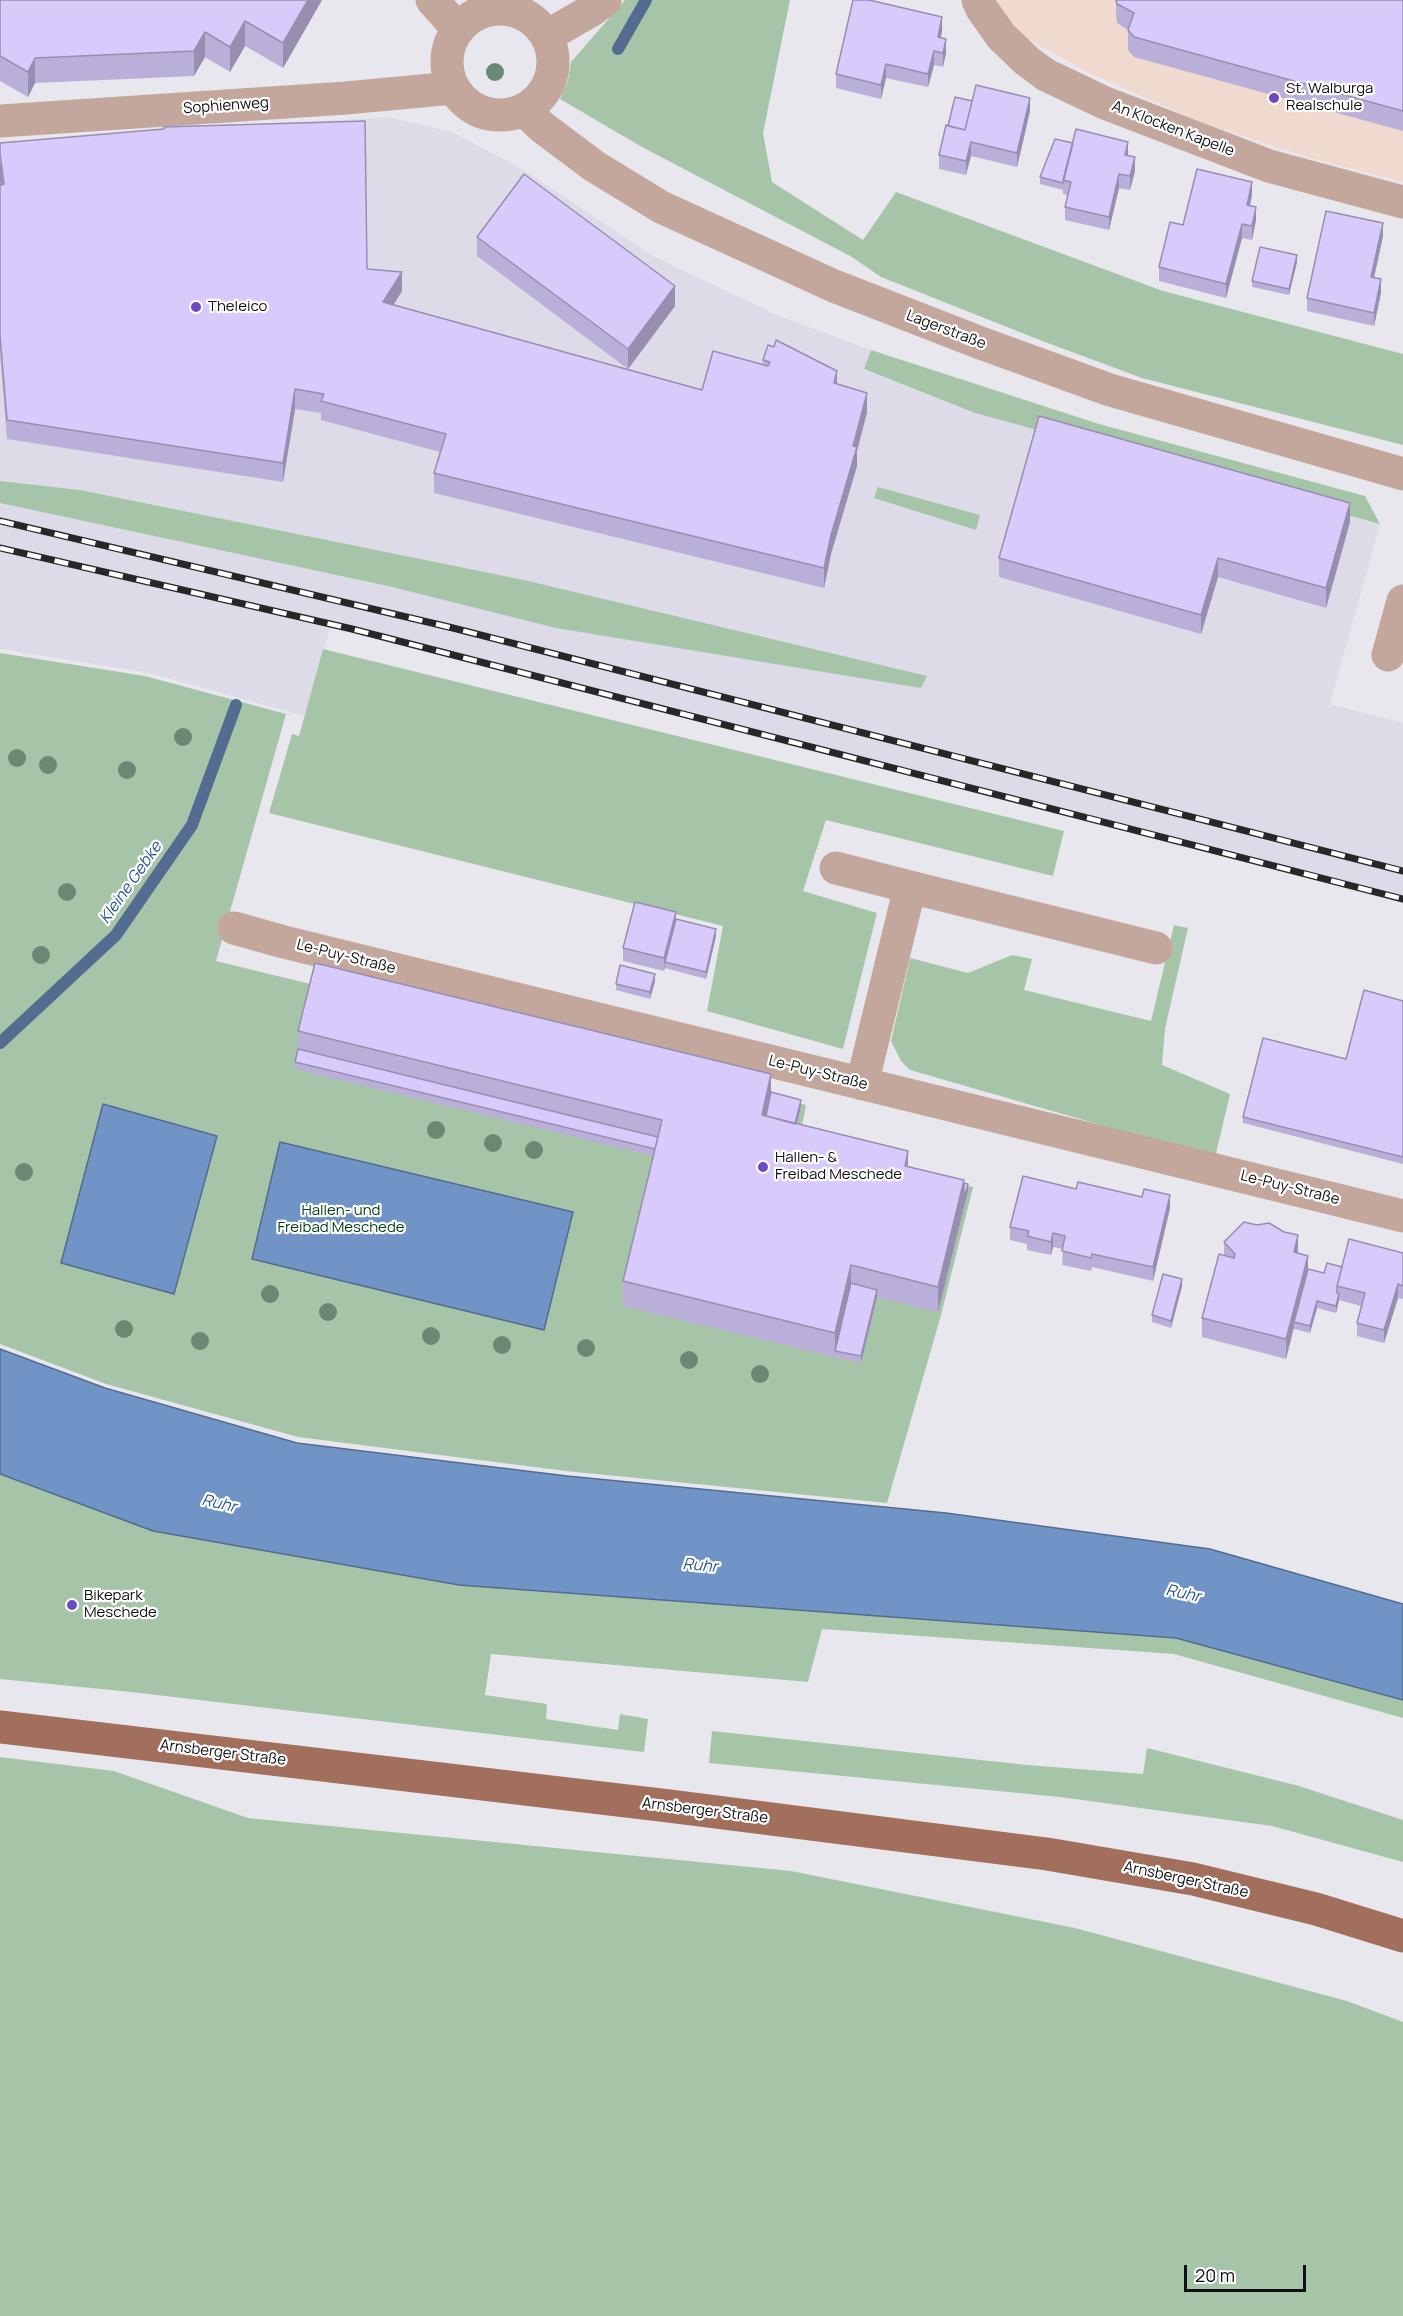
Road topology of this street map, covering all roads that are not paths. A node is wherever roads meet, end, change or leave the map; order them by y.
1 (432, 0) edge
2 (605, 0) edge
3 (978, 0) edge
4 (458, 30) junction
5 (547, 36) junction
6 (453, 88) junction
7 (524, 110) junction
8 (0, 121) edge
9 (1403, 202) edge
10 (1403, 474) edge
11 (1403, 601) edge
12 (1388, 655) dead end
13 (836, 868) dead end
14 (910, 886) junction
15 (234, 928) dead end
16 (1156, 948) dead end
17 (862, 1084) junction
18 (1403, 1216) edge
19 (0, 1727) edge
20 (1403, 1936) edge

1 - 4 street
2 - 5 street
3 - 9 street, An Klocken Kapelle
4 - 5 street
4 - 6 street
5 - 7 street
6 - 7 street
6 - 8 street, Sophienweg
7 - 10 street, Lagerstraße
11 - 12 street
13 - 14 street
14 - 16 street
14 - 17 street
15 - 17 street, Le-Puy-Straße
17 - 18 street, Le-Puy-Straße
19 - 20 main road, Arnsberger Straße

